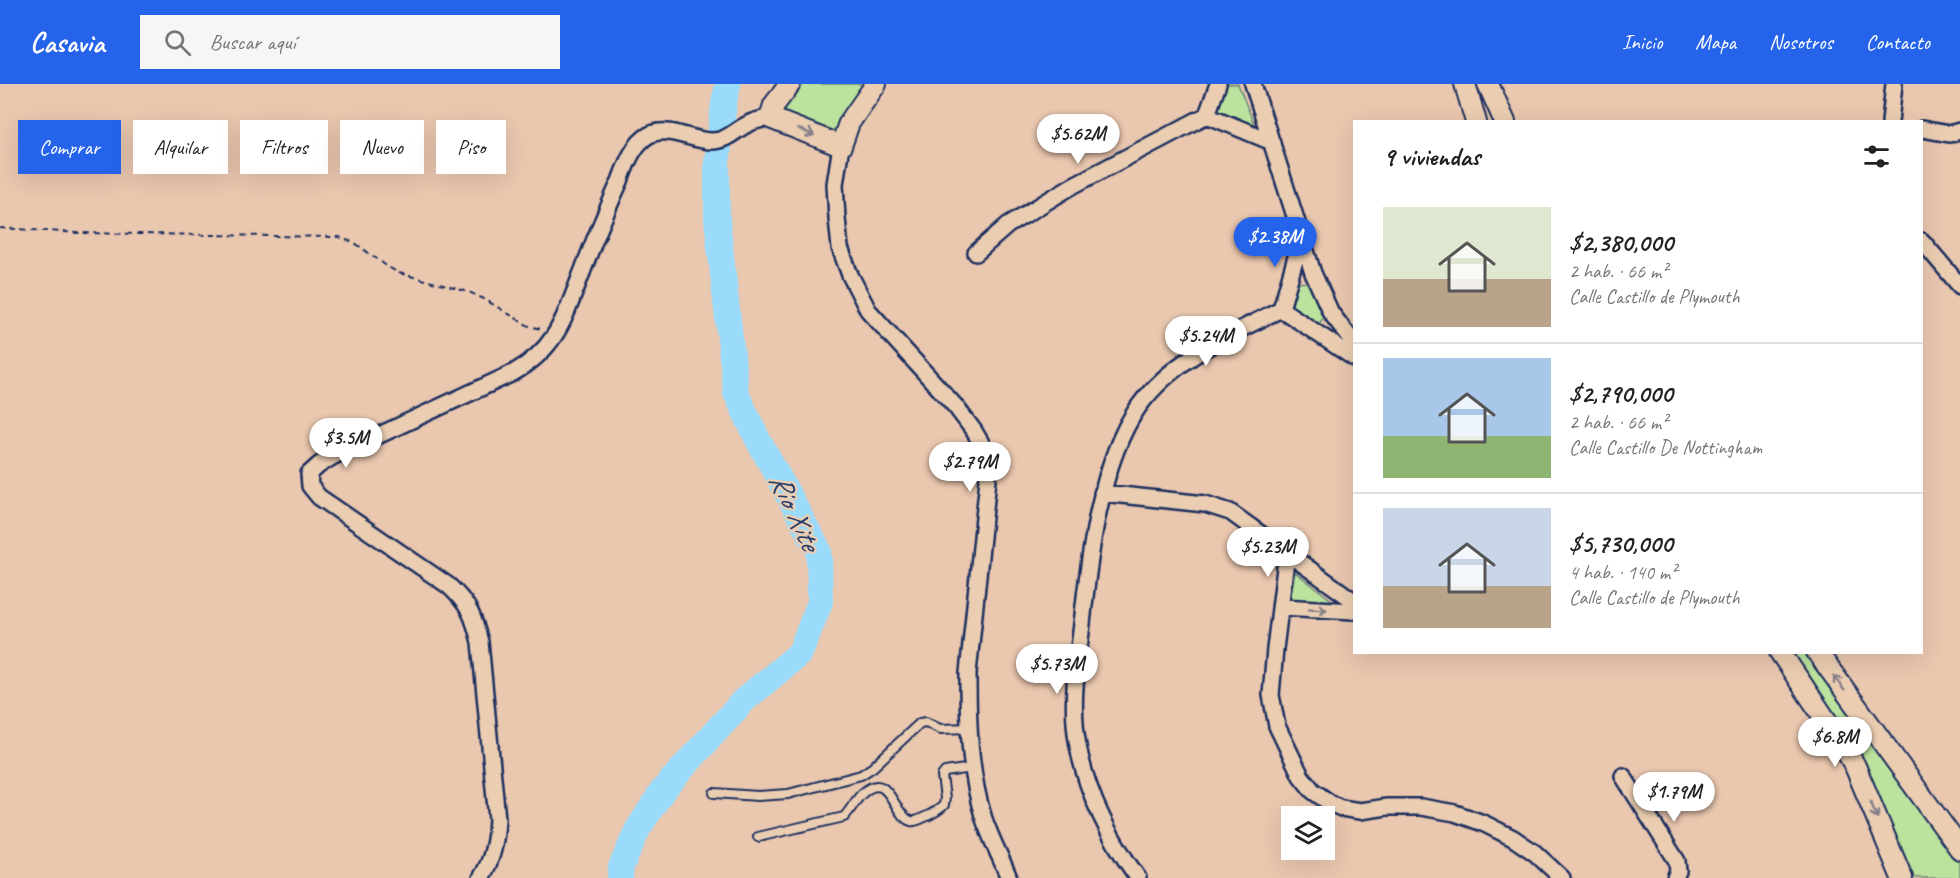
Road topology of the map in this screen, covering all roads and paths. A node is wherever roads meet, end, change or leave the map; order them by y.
1 (790, 84) edge
2 (876, 84) edge
3 (1218, 84) edge
4 (1253, 84) edge
5 (1465, 84) edge
6 (1488, 84) edge
7 (1894, 84) edge
8 (1207, 115) junction
9 (770, 118) junction
10 (1475, 120) edge
11 (1504, 120) edge
12 (1891, 120) edge
13 (1923, 129) edge
14 (1960, 131) edge
15 (1272, 142) junction
16 (841, 146) junction
17 (0, 228) edge
18 (1302, 236) junction
19 (1923, 242) edge
20 (976, 253) dead end
21 (1960, 286) edge
22 (1281, 309) junction
23 (558, 330) junction
24 (1353, 342) edge
25 (1353, 357) edge
26 (1102, 493) junction
27 (1287, 552) junction
28 (1353, 600) edge
29 (1281, 607) junction
30 (1353, 611) edge
31 (1781, 654) edge
32 (1818, 654) edge
33 (970, 728) junction
34 (972, 768) junction
35 (1623, 776) dead end
36 (714, 793) dead end
37 (758, 837) dead end
38 (1960, 849) edge
39 (481, 878) edge
40 (1009, 878) edge
41 (1138, 878) edge
42 (1562, 878) edge
43 (1675, 878) edge
44 (1902, 878) edge

1 - 9 street
2 - 16 street
3 - 8 street
4 - 15 street
5 - 10 street
6 - 11 street
7 - 12 street
8 - 15 street
8 - 20 street
9 -> 16 street
9 - 23 street
13 - 14 street
15 - 18 street
16 - 33 street
17 - 23 path
18 - 22 street
18 - 24 street
19 - 21 street
22 - 25 street
22 - 26 street
23 - 39 street
26 - 27 street
26 - 41 street
27 - 28 street
27 - 29 street
29 -> 30 street
29 - 42 street
31 -> 44 street
38 -> 32 street
33 - 34 street
33 - 36 lane
34 - 37 lane
34 - 40 street
35 - 43 street

